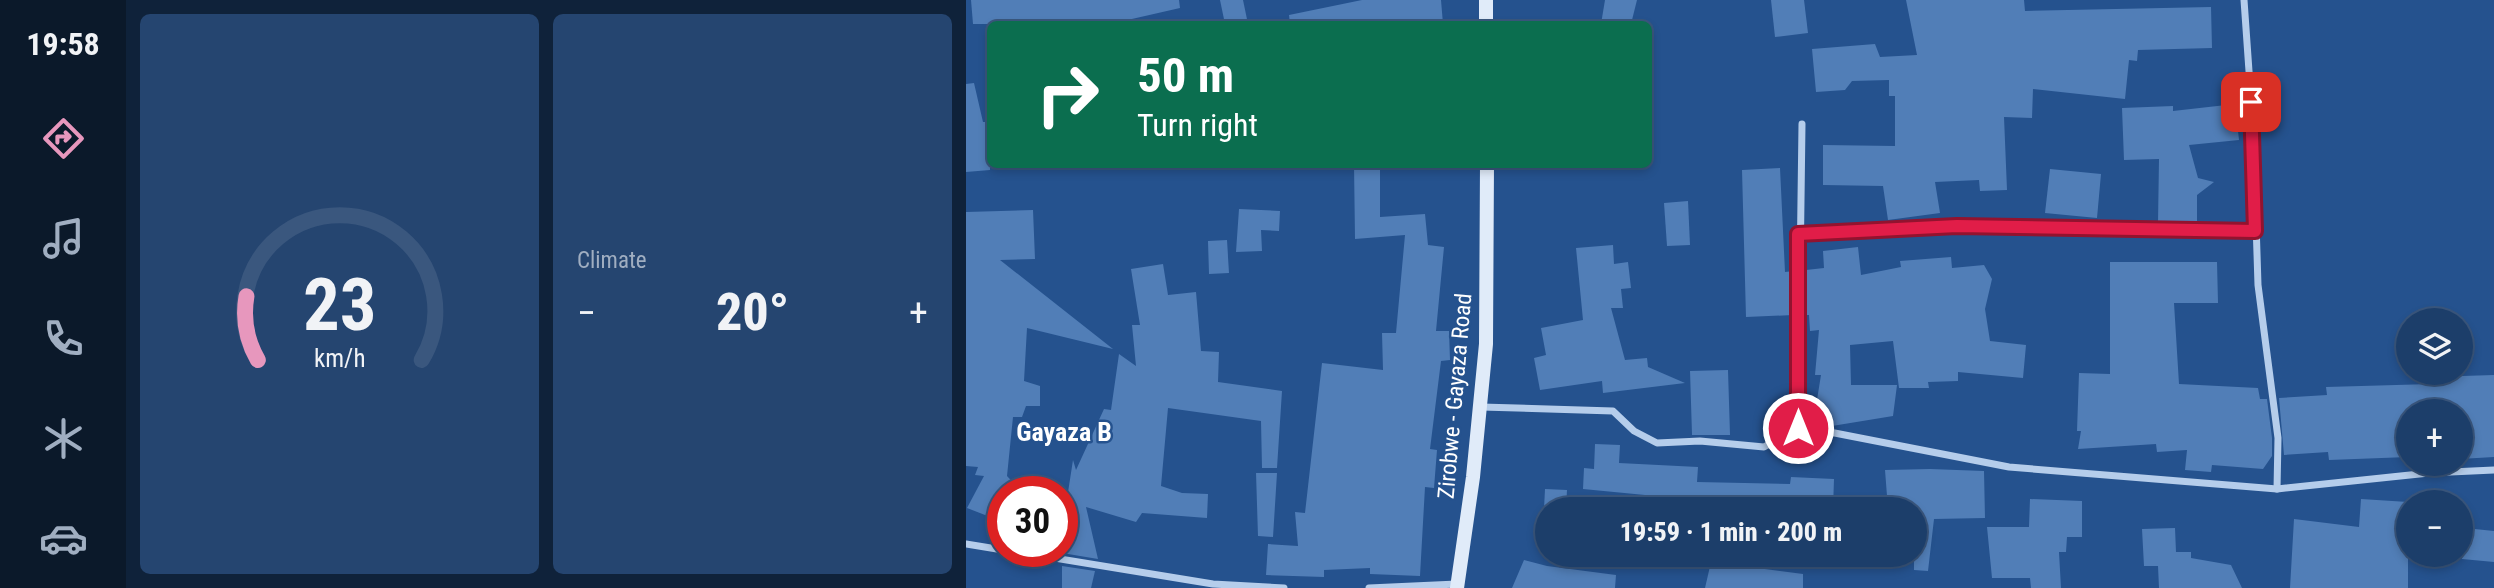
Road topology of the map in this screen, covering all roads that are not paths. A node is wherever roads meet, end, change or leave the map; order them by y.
1 (1486, 0) edge
2 (2244, 0) edge
3 (1486, 21) edge
4 (1802, 124) dead end
5 (1487, 168) edge
6 (2255, 231) junction
7 (1798, 234) junction
8 (1481, 407) junction
9 (1798, 428) junction
10 (2494, 470) edge
11 (2277, 489) junction
12 (966, 544) edge
13 (987, 547) edge
14 (1078, 562) edge
15 (1457, 586) edge
16 (1284, 588) edge
17 (1369, 588) edge

1 - 3 street
2 - 6 street
4 - 7 street
5 - 8 street, Zirobwe - Gayaza Road
6 - 7 street
6 - 11 street
7 - 9 street
8 - 9 street
8 - 15 street, Zirobwe - Gayaza Road
9 - 11 street
10 - 11 street
12 - 13 street
14 - 16 street
15 - 17 street

